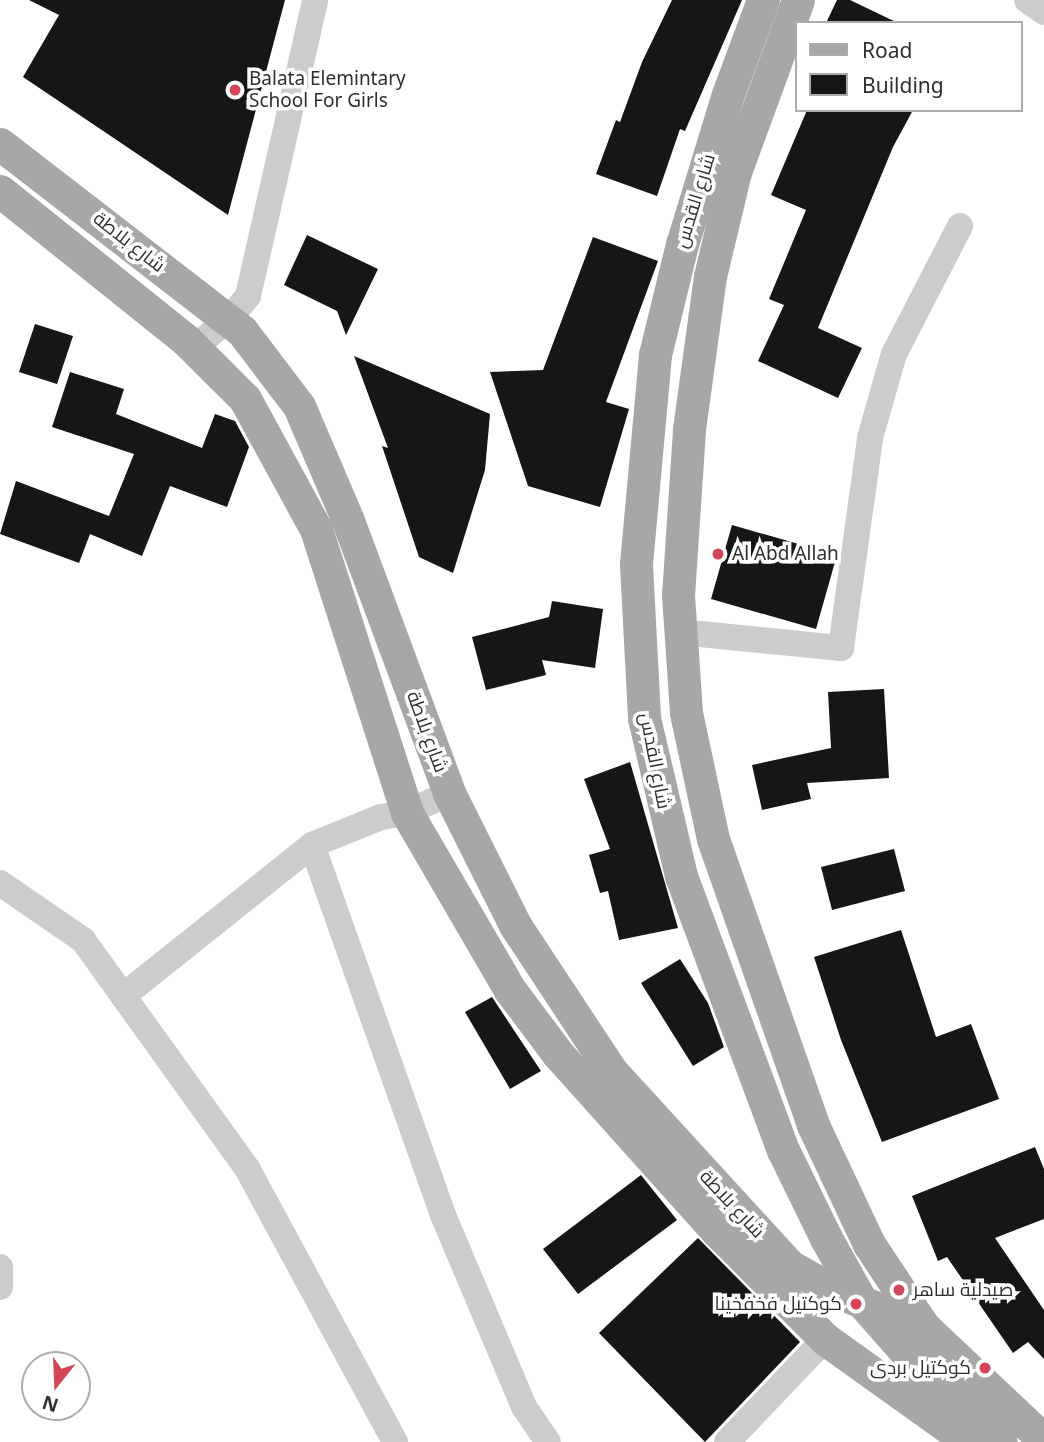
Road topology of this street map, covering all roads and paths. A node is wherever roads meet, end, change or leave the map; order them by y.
1 (315, 0) edge
2 (763, 0) edge
3 (797, 0) edge
4 (1027, 0) edge
5 (1044, 12) edge
6 (0, 144) edge
7 (0, 191) edge
8 (960, 226) dead end
9 (228, 320) junction
10 (193, 348) junction
11 (680, 632) junction
12 (449, 793) junction
13 (407, 813) junction
14 (312, 845) junction
15 (0, 883) edge
16 (123, 996) junction
17 (0, 1267) edge
18 (0, 1287) edge
19 (870, 1304) junction
20 (924, 1328) junction
21 (825, 1339) junction
22 (1044, 1440) edge
23 (394, 1441) edge
24 (548, 1442) edge
25 (727, 1442) edge
26 (969, 1442) edge
27 (1001, 1442) edge

1 - 9 street
2 - 19 main road, شارع القدس
3 - 11 main road, شارع القدس
4 - 5 street
6 - 9 main road, شارع بلاطة
7 - 10 main road, شارع بلاطة
8 - 11 street
9 - 10 street
9 - 12 main road, شارع بلاطة
10 - 13 main road, شارع بلاطة
11 - 20 main road, شارع القدس
12 - 13 street
12 - 19 main road, شارع بلاطة
13 - 14 street
13 - 21 main road, شارع بلاطة
14 - 16 street
14 - 24 street
15 - 16 street
16 - 23 street
17 - 18 street
19 - 20 main road, شارع بلاطة
19 - 27 main road, شارع القدس
20 - 22 main road
21 - 25 street
21 - 26 main road, شارع بلاطة

